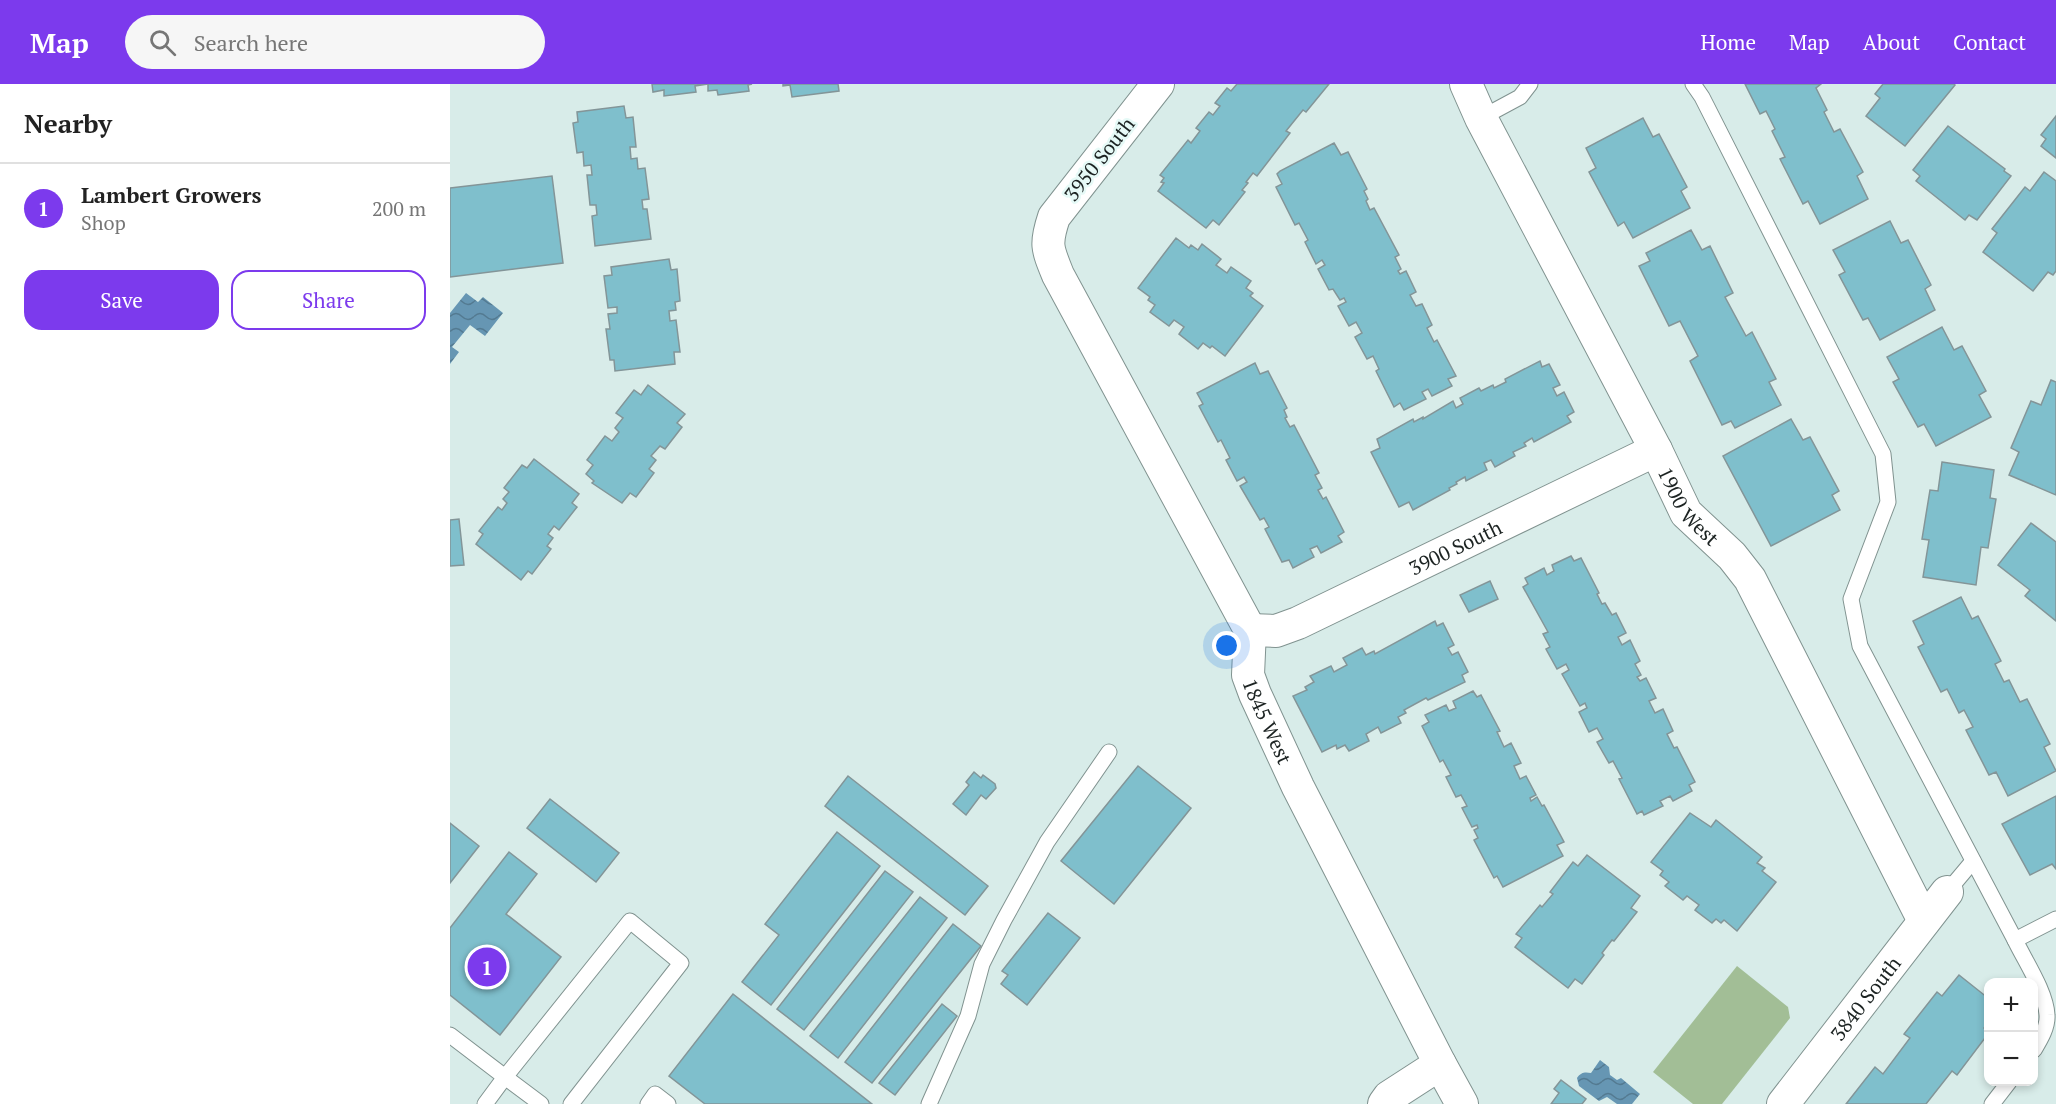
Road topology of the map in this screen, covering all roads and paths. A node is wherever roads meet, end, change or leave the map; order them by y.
1 (1158, 84) edge
2 (1466, 84) edge
3 (1530, 84) edge
4 (1693, 84) edge
5 (1481, 118) junction
6 (1656, 450) junction
7 (1250, 630) junction
8 (1109, 752) dead end
9 (1973, 861) junction
10 (1947, 892) joint
11 (2056, 919) edge
12 (1924, 921) junction
13 (2015, 940) junction
14 (450, 1035) edge
15 (2038, 1043) edge
16 (1440, 1064) junction
17 (505, 1077) junction
18 (2006, 1086) edge
19 (485, 1104) edge
20 (541, 1104) edge
21 (571, 1104) edge
22 (648, 1104) edge
23 (668, 1104) edge
24 (929, 1104) edge
25 (1384, 1104) edge
26 (1462, 1104) edge
27 (1783, 1104) edge
28 (1992, 1104) edge

1 - 7 street, 3950 South
2 - 5 street, 1900 West
3 - 5 lane
4 - 9 lane
5 - 6 street, 1900 West
6 - 7 street, 3900 South
6 - 12 street, 1900 West
7 - 16 street, 1845 West
8 - 24 lane
9 - 10 lane
9 - 13 lane
10 - 12 street, 3840 South
11 - 13 lane
12 - 27 street, 3840 South
13 - 15 lane
14 - 17 lane
16 - 25 street
16 - 26 street, 1845 West
17 - 19 lane
17 - 20 lane
17 - 21 lane
18 - 28 lane
22 - 23 lane

